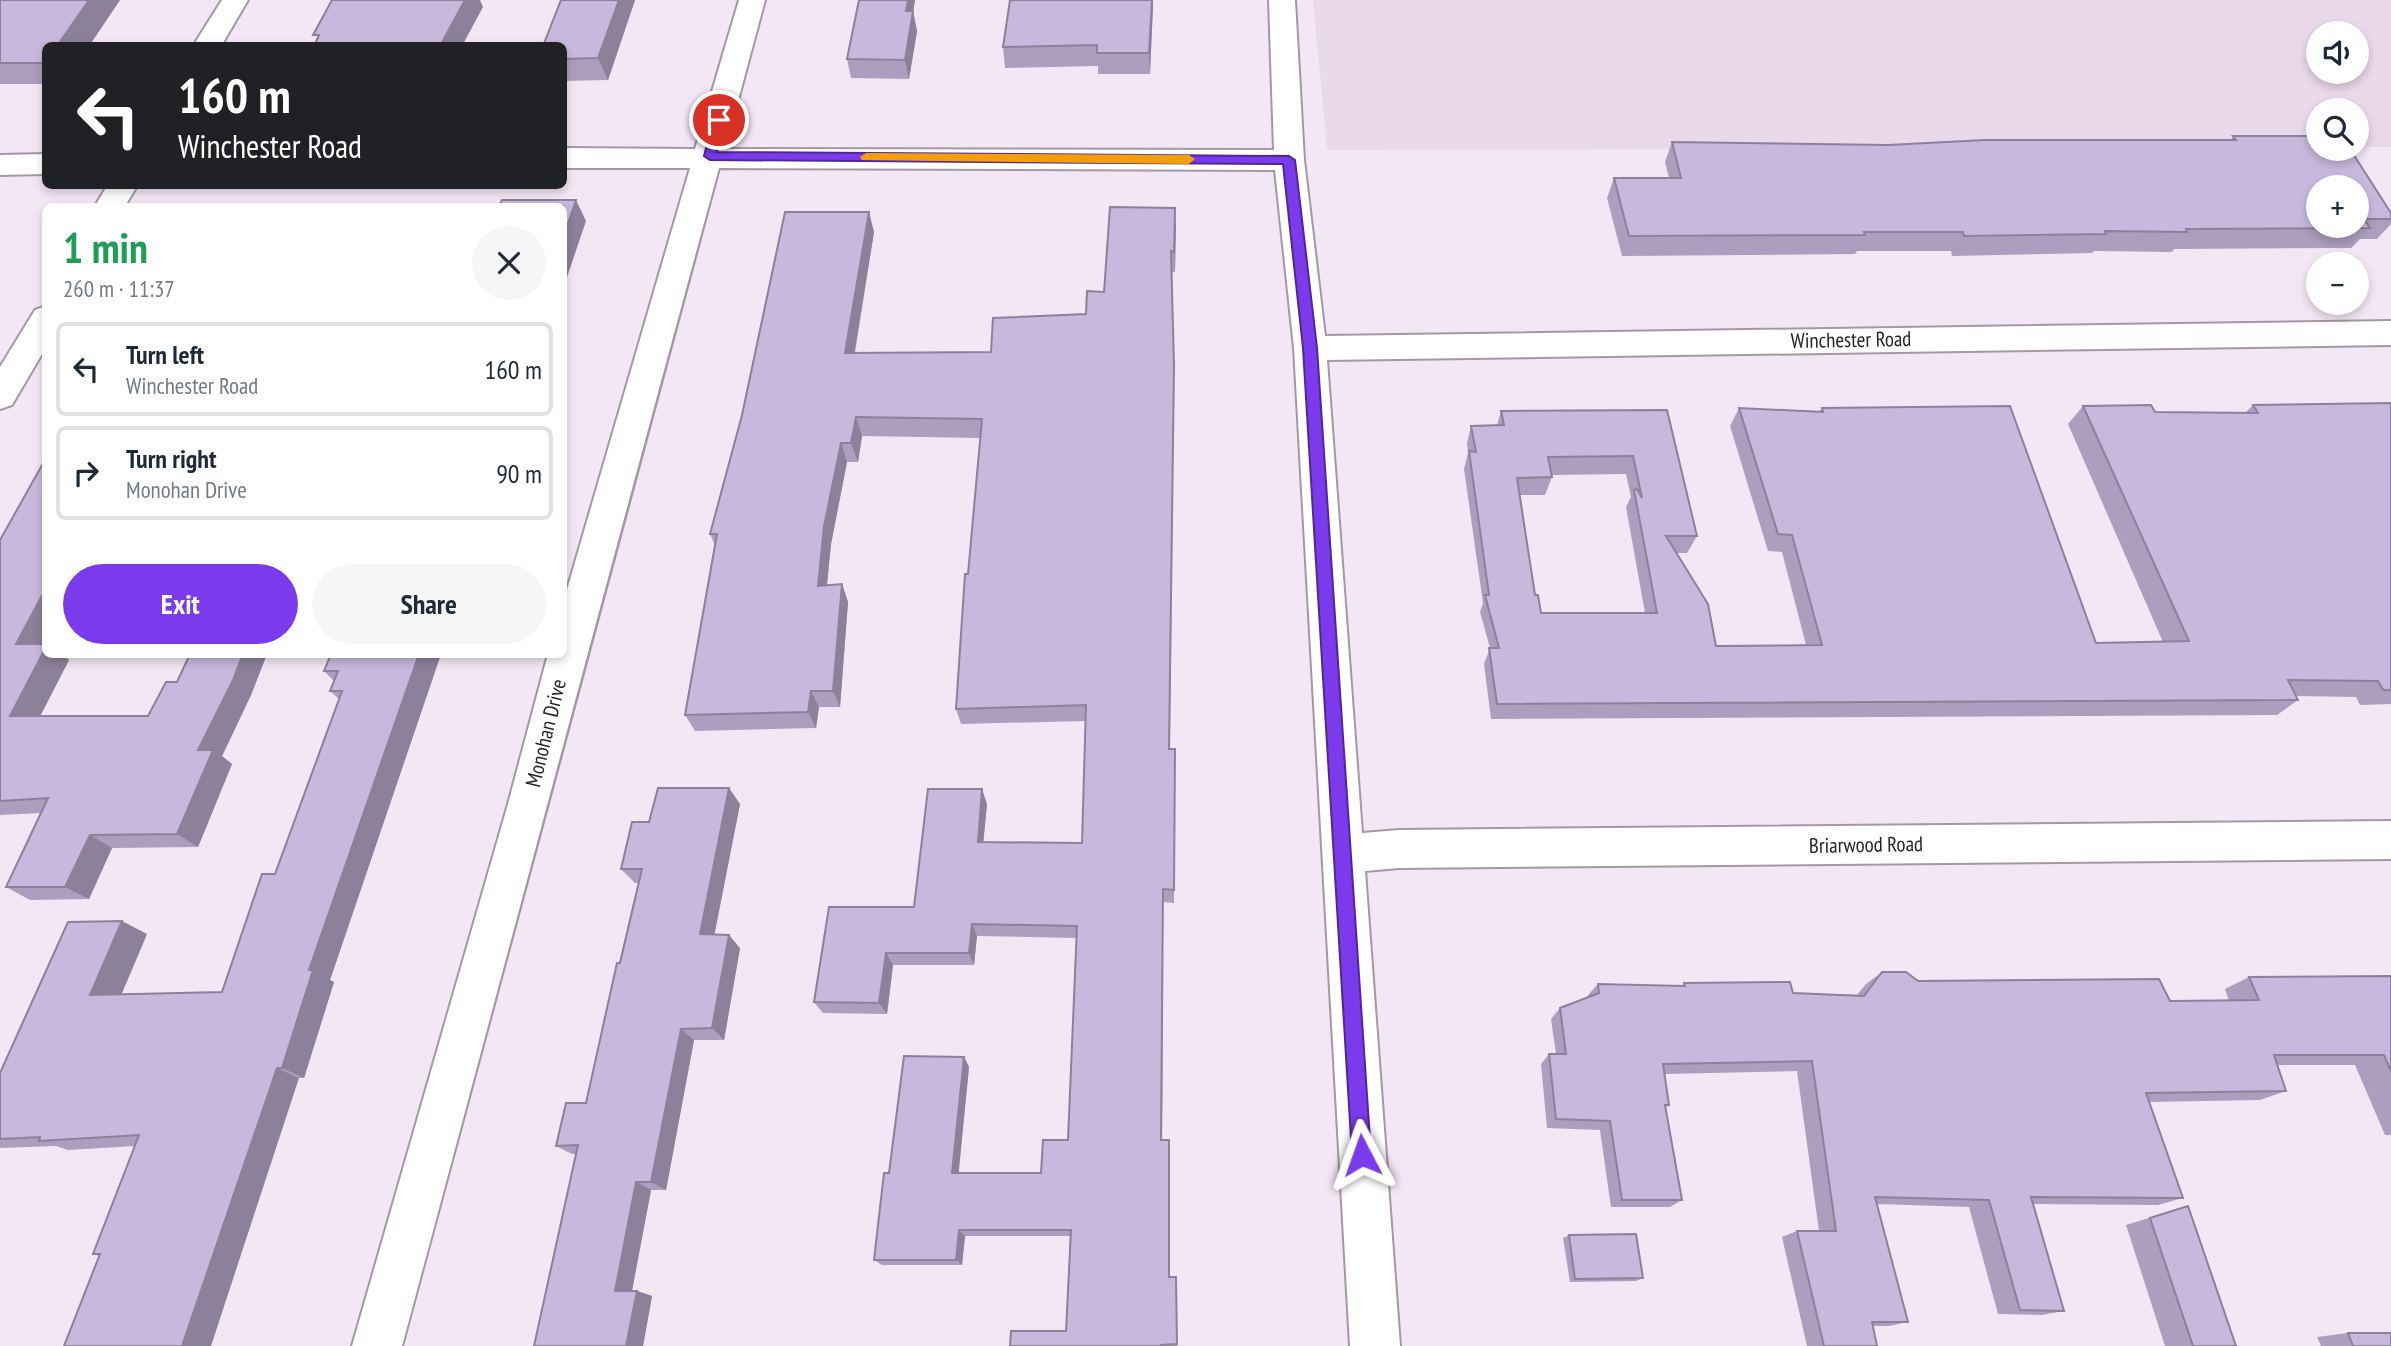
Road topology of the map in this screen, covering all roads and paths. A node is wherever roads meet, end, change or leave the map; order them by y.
1 (235, 0) edge
2 (752, 0) edge
3 (1282, 0) edge
4 (210, 42) edge
5 (710, 156) junction
6 (567, 158) edge
7 (1289, 160) junction
8 (0, 164) edge
9 (42, 164) edge
10 (42, 325) edge
11 (2391, 333) edge
12 (1310, 348) junction
13 (0, 396) edge
14 (567, 654) edge
15 (566, 658) edge
16 (2391, 840) edge
17 (1341, 854) junction
18 (377, 1346) edge
19 (1375, 1346) edge

1 - 4 street
2 - 5 street, Monohan Drive
3 - 7 street
5 - 6 street
5 - 7 street
5 - 14 street, Monohan Drive
7 - 12 street
8 - 9 street
10 - 13 street
11 - 12 street, Winchester Road
12 - 17 street
15 - 18 street, Monohan Drive
16 - 17 street, Briarwood Road
17 - 19 street

